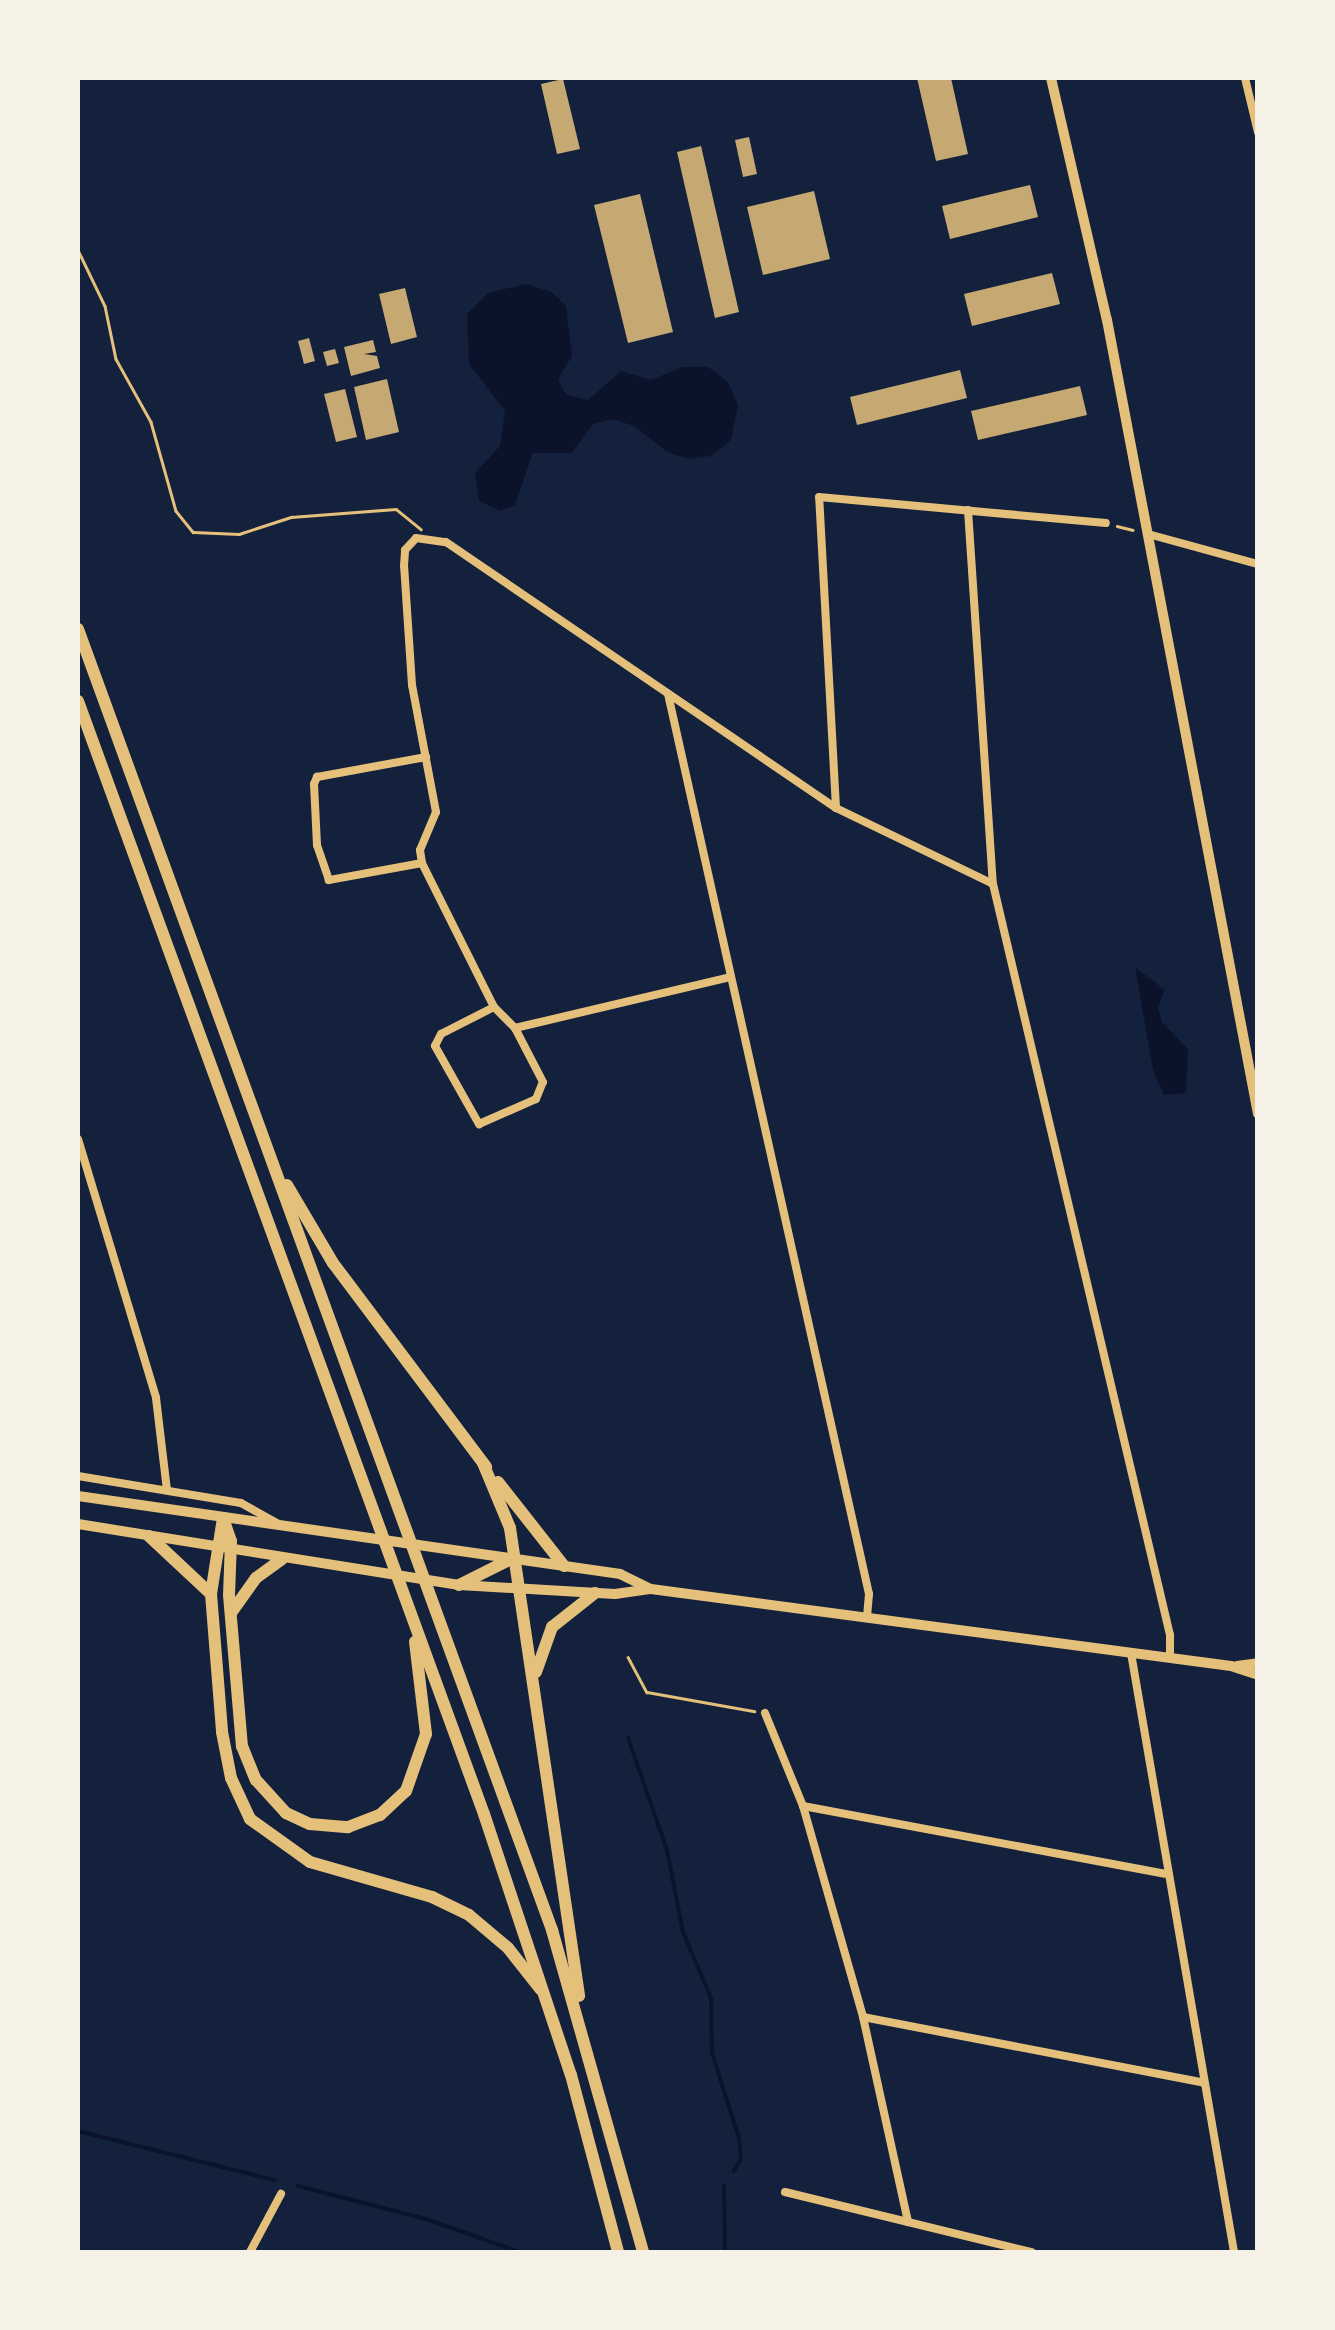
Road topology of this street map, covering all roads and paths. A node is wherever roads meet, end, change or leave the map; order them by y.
1 (1051, 78) edge
2 (1245, 78) edge
3 (1258, 132) edge
4 (78, 250) edge
5 (968, 510) junction
6 (1106, 523) joint
7 (1148, 534) junction
8 (429, 537) junction
9 (1258, 564) edge
10 (78, 629) edge
11 (668, 694) junction
12 (78, 701) edge
13 (426, 758) junction
14 (836, 808) junction
15 (422, 863) junction
16 (993, 884) junction
17 (730, 977) junction
18 (494, 1007) junction
19 (516, 1028) junction
20 (1258, 1114) edge
21 (78, 1139) edge
22 (271, 1157) junction
23 (483, 1463) junction
24 (78, 1476) edge
25 (167, 1490) junction
26 (78, 1496) edge
27 (223, 1518) junction
28 (78, 1524) edge
29 (281, 1526) junction
30 (149, 1536) junction
31 (215, 1548) junction
32 (231, 1550) junction
33 (282, 1559) junction
34 (511, 1559) junction
35 (564, 1566) junction
36 (459, 1585) junction
37 (651, 1589) junction
38 (520, 1590) junction
39 (595, 1593) junction
40 (211, 1594) junction
41 (407, 1603) junction
42 (231, 1613) junction
43 (867, 1618) junction
44 (1132, 1653) junction
45 (628, 1657) dead end
46 (1170, 1658) junction
47 (1258, 1663) edge
48 (1231, 1666) junction
49 (1258, 1676) edge
50 (535, 1690) junction
51 (765, 1713) joint
52 (803, 1806) junction
53 (1166, 1874) junction
54 (548, 2000) junction
55 (863, 2016) junction
56 (588, 2048) junction
57 (1202, 2082) junction
58 (785, 2192) dead end
59 (281, 2194) dead end
60 (908, 2222) junction
61 (250, 2252) edge
62 (618, 2252) edge
63 (644, 2252) edge
64 (1032, 2252) edge
65 (1234, 2252) edge

1 - 7 main road
2 - 3 street
4 - 8 path
5 - 6 street
5 - 14 street
5 - 16 street
6 - 7 path
7 - 9 street
7 - 20 main road
8 - 11 street
8 - 13 street
10 - 22 highway
11 - 14 street
11 - 17 street
12 - 41 highway
13 - 15 street
13 - 15 street
14 - 16 street
15 - 18 street
16 - 46 street
17 - 19 street
17 - 43 street
18 - 19 street
18 - 19 street
21 - 25 street
22 - 23 highway
22 - 56 highway
23 - 34 highway
23 - 35 highway
24 - 25 street
25 - 29 street
26 - 27 main road
27 - 29 main road
27 - 31 highway
27 - 32 highway
28 - 30 main road
29 - 34 main road
30 - 31 main road
30 - 40 highway
31 - 32 main road
31 - 40 highway
32 - 33 main road
32 - 42 highway
33 - 36 main road
33 - 42 highway
34 - 35 main road
34 - 36 highway
34 - 38 highway
35 - 37 main road
36 - 38 main road
37 - 39 main road
37 - 43 main road
38 - 39 main road
38 - 50 highway
39 - 50 highway
40 - 54 highway
41 - 42 highway
41 - 54 highway
43 - 44 main road
44 - 46 main road
44 - 53 street
45 - 51 path
46 - 48 main road
47 - 48 main road
48 - 49 main road
50 - 56 highway
51 - 52 street
52 - 53 street
52 - 55 street
53 - 57 street
54 - 62 highway
55 - 57 street
55 - 60 street
56 - 63 highway
57 - 65 street
58 - 60 street
59 - 61 street
60 - 64 street

